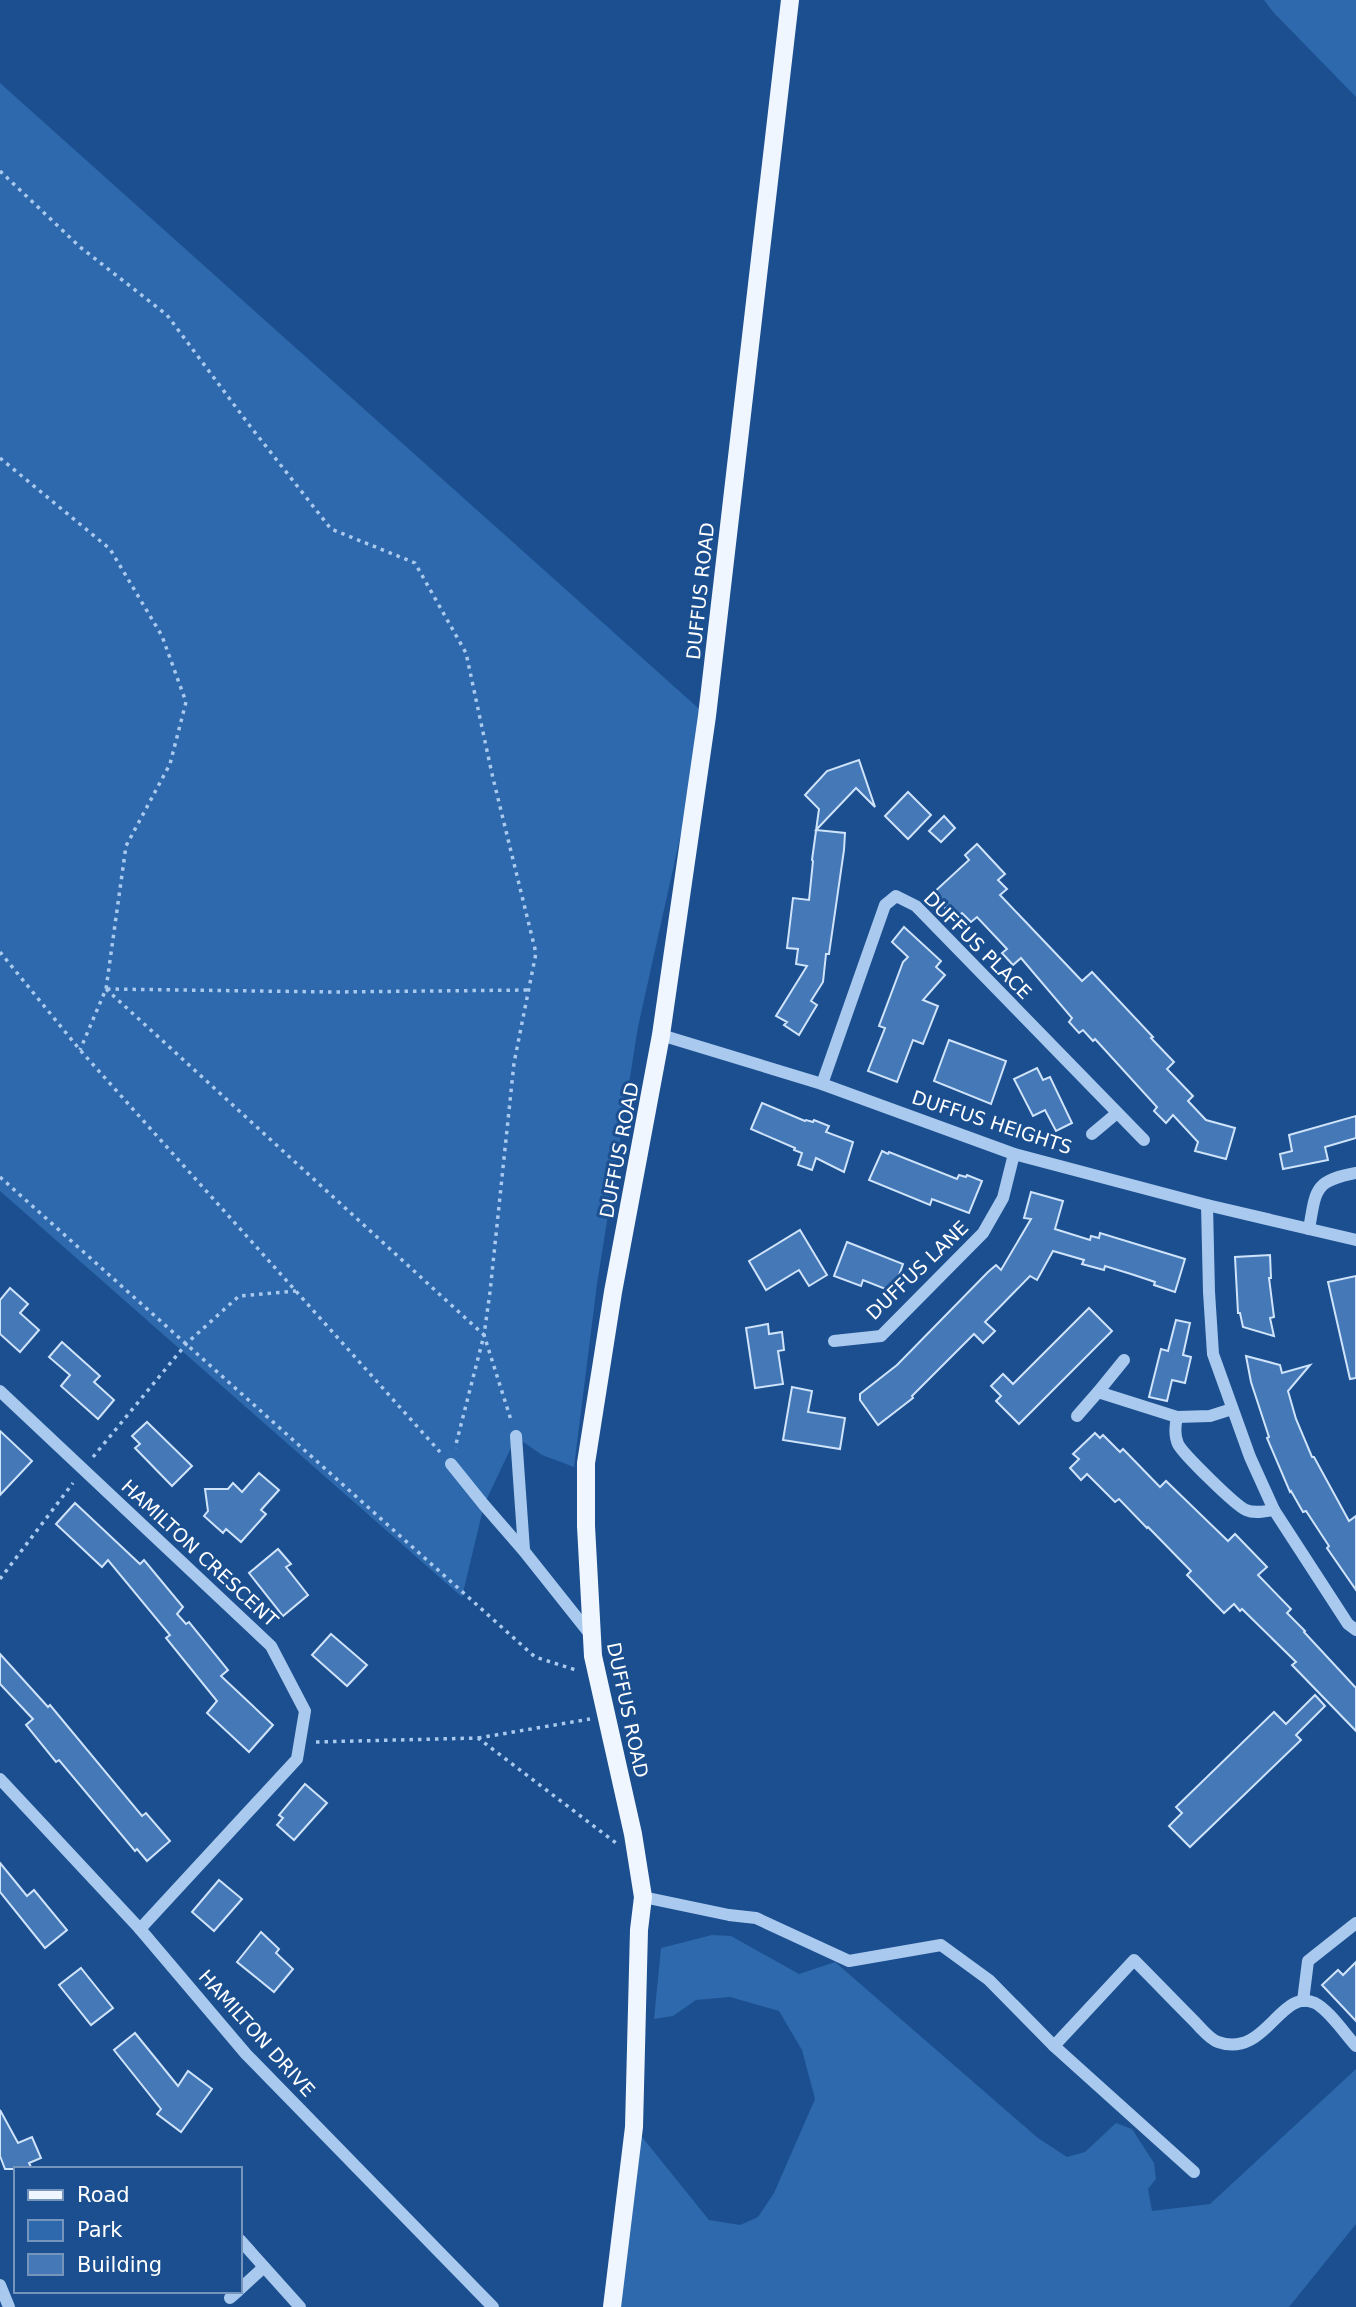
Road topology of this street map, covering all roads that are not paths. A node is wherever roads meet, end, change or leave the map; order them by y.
1 (790, 0) edge
2 (661, 1035) junction
3 (822, 1084) junction
4 (1117, 1113) junction
5 (1092, 1134) dead end
6 (1144, 1140) dead end
7 (1014, 1154) junction
8 (1356, 1173) edge
9 (1207, 1205) junction
10 (1309, 1229) junction
11 (1356, 1240) edge
12 (834, 1341) dead end
13 (1124, 1360) dead end
14 (0, 1391) edge
15 (1098, 1392) junction
16 (1232, 1409) junction
17 (1077, 1416) dead end
18 (1177, 1416) junction
19 (516, 1436) road end
20 (451, 1464) road end
21 (1274, 1510) junction
22 (524, 1550) junction
23 (1356, 1630) edge
24 (590, 1634) junction
25 (0, 1779) edge
26 (643, 1897) junction
27 (1356, 1923) edge
28 (140, 1928) junction
29 (1303, 2001) junction
30 (1054, 2046) junction
31 (1356, 2046) edge
32 (1194, 2172) dead end
33 (242, 2242) edge
34 (264, 2267) junction
35 (0, 2285) edge
36 (242, 2287) edge
37 (9, 2307) edge
38 (300, 2307) edge
39 (493, 2307) edge
40 (612, 2307) edge

1 - 2 main road, DUFFUS ROAD
2 - 3 street, DUFFUS HEIGHTS
2 - 24 main road, DUFFUS ROAD
3 - 4 street, DUFFUS PLACE
3 - 7 street, DUFFUS HEIGHTS
4 - 5 street
4 - 6 street, DUFFUS PLACE
7 - 9 street, DUFFUS HEIGHTS
7 - 12 street, DUFFUS LANE
8 - 10 street
9 - 10 street, DUFFUS HEIGHTS
9 - 16 street
10 - 11 street, DUFFUS HEIGHTS
13 - 15 street
14 - 28 street, HAMILTON CRESCENT
15 - 17 street
15 - 18 street
16 - 18 street
16 - 21 street
18 - 21 street
19 - 22 street
20 - 22 street
21 - 23 street
22 - 24 street
24 - 26 main road, DUFFUS ROAD
25 - 28 street, HAMILTON DRIVE
26 - 30 street
26 - 40 main road, DUFFUS ROAD
27 - 29 street
28 - 39 street, HAMILTON DRIVE
29 - 30 street
29 - 31 street
30 - 32 street
33 - 34 street
34 - 36 street
34 - 38 street
35 - 37 street

